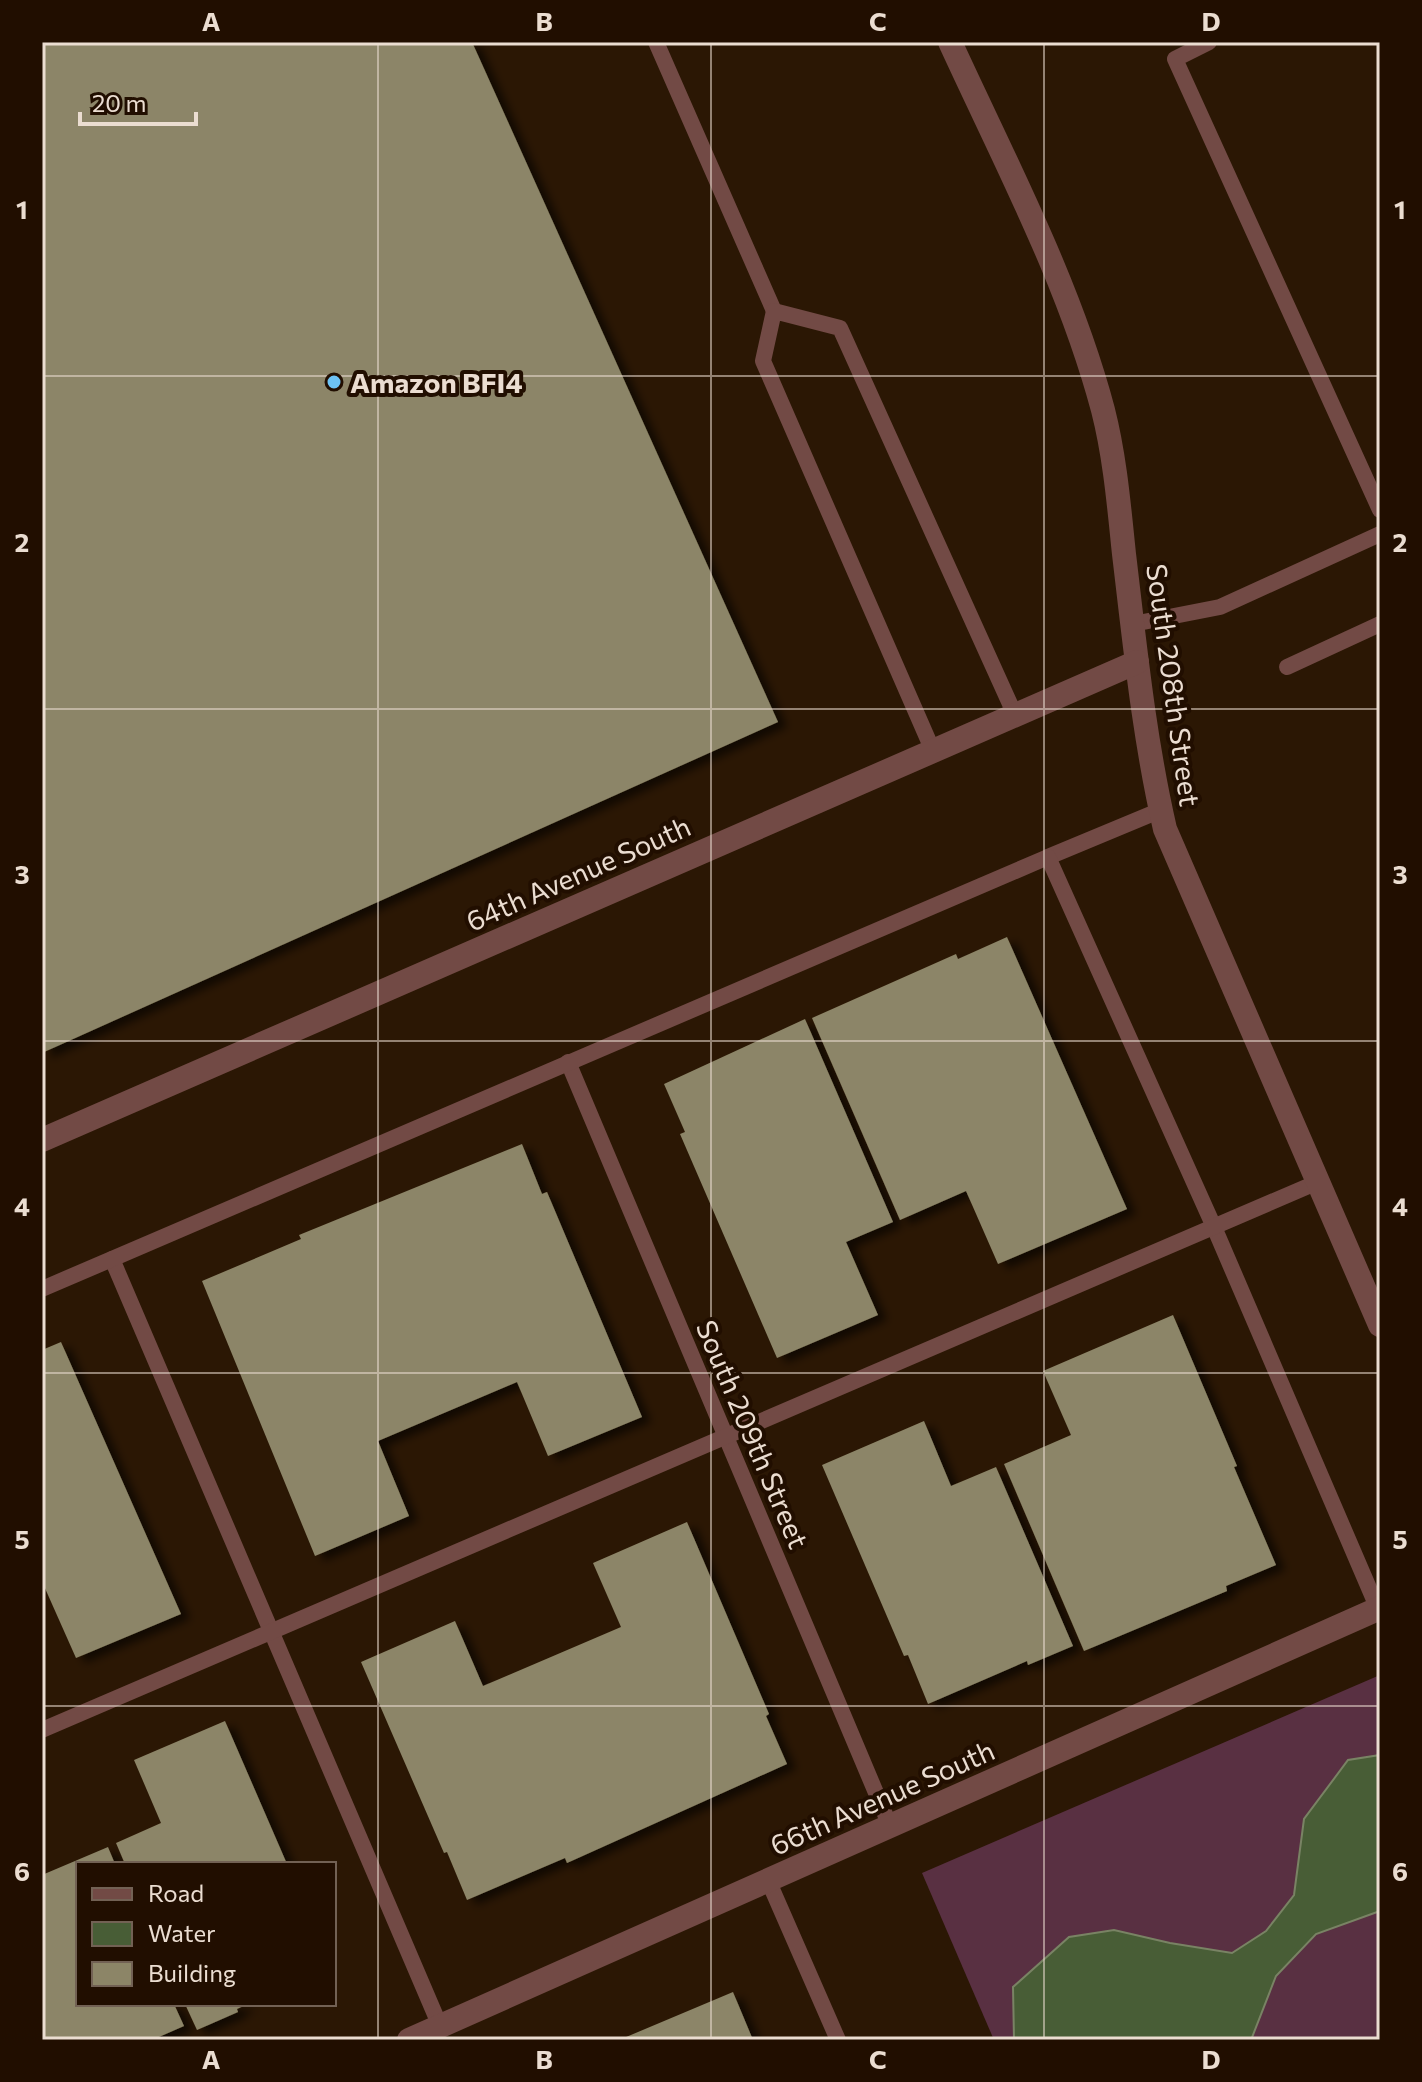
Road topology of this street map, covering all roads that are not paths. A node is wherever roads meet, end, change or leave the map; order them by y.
1 (656, 42) edge
2 (950, 42) edge
3 (1209, 42) edge
4 (774, 311) junction
5 (1380, 510) edge
6 (1380, 534) edge
7 (1133, 624) junction
8 (1380, 624) edge
9 (1137, 662) junction
10 (1287, 667) dead end
11 (1015, 715) junction
12 (933, 751) junction
13 (1161, 810) junction
14 (1048, 857) junction
15 (568, 1062) junction
16 (42, 1140) edge
17 (1318, 1182) junction
18 (1214, 1227) junction
19 (112, 1259) junction
20 (42, 1289) edge
21 (1380, 1325) edge
22 (726, 1436) junction
23 (1379, 1609) edge
24 (272, 1631) junction
25 (42, 1730) edge
26 (890, 1826) junction
27 (768, 1880) junction
28 (423, 2035) edge
29 (838, 2040) edge

1 - 4 lane
2 - 7 street, South 208th Street
3 - 5 lane
4 - 11 lane
4 - 12 lane
6 - 7 lane
7 - 9 street, South 208th Street
8 - 10 lane
9 - 11 street, 64th Avenue South
9 - 13 street, South 208th Street
11 - 12 street, 64th Avenue South
12 - 16 street, 64th Avenue South
13 - 14 lane
13 - 17 street, South 208th Street
14 - 15 lane
14 - 18 lane
15 - 19 lane
15 - 22 lane, South 209th Street
17 - 18 lane
17 - 21 street, South 208th Street
18 - 22 lane
18 - 23 lane
19 - 20 lane
19 - 24 lane
22 - 24 lane
22 - 26 lane, South 209th Street
23 - 26 street, 66th Avenue South
24 - 25 lane
24 - 28 lane
26 - 27 street, 66th Avenue South
27 - 28 street, 66th Avenue South
27 - 29 lane

